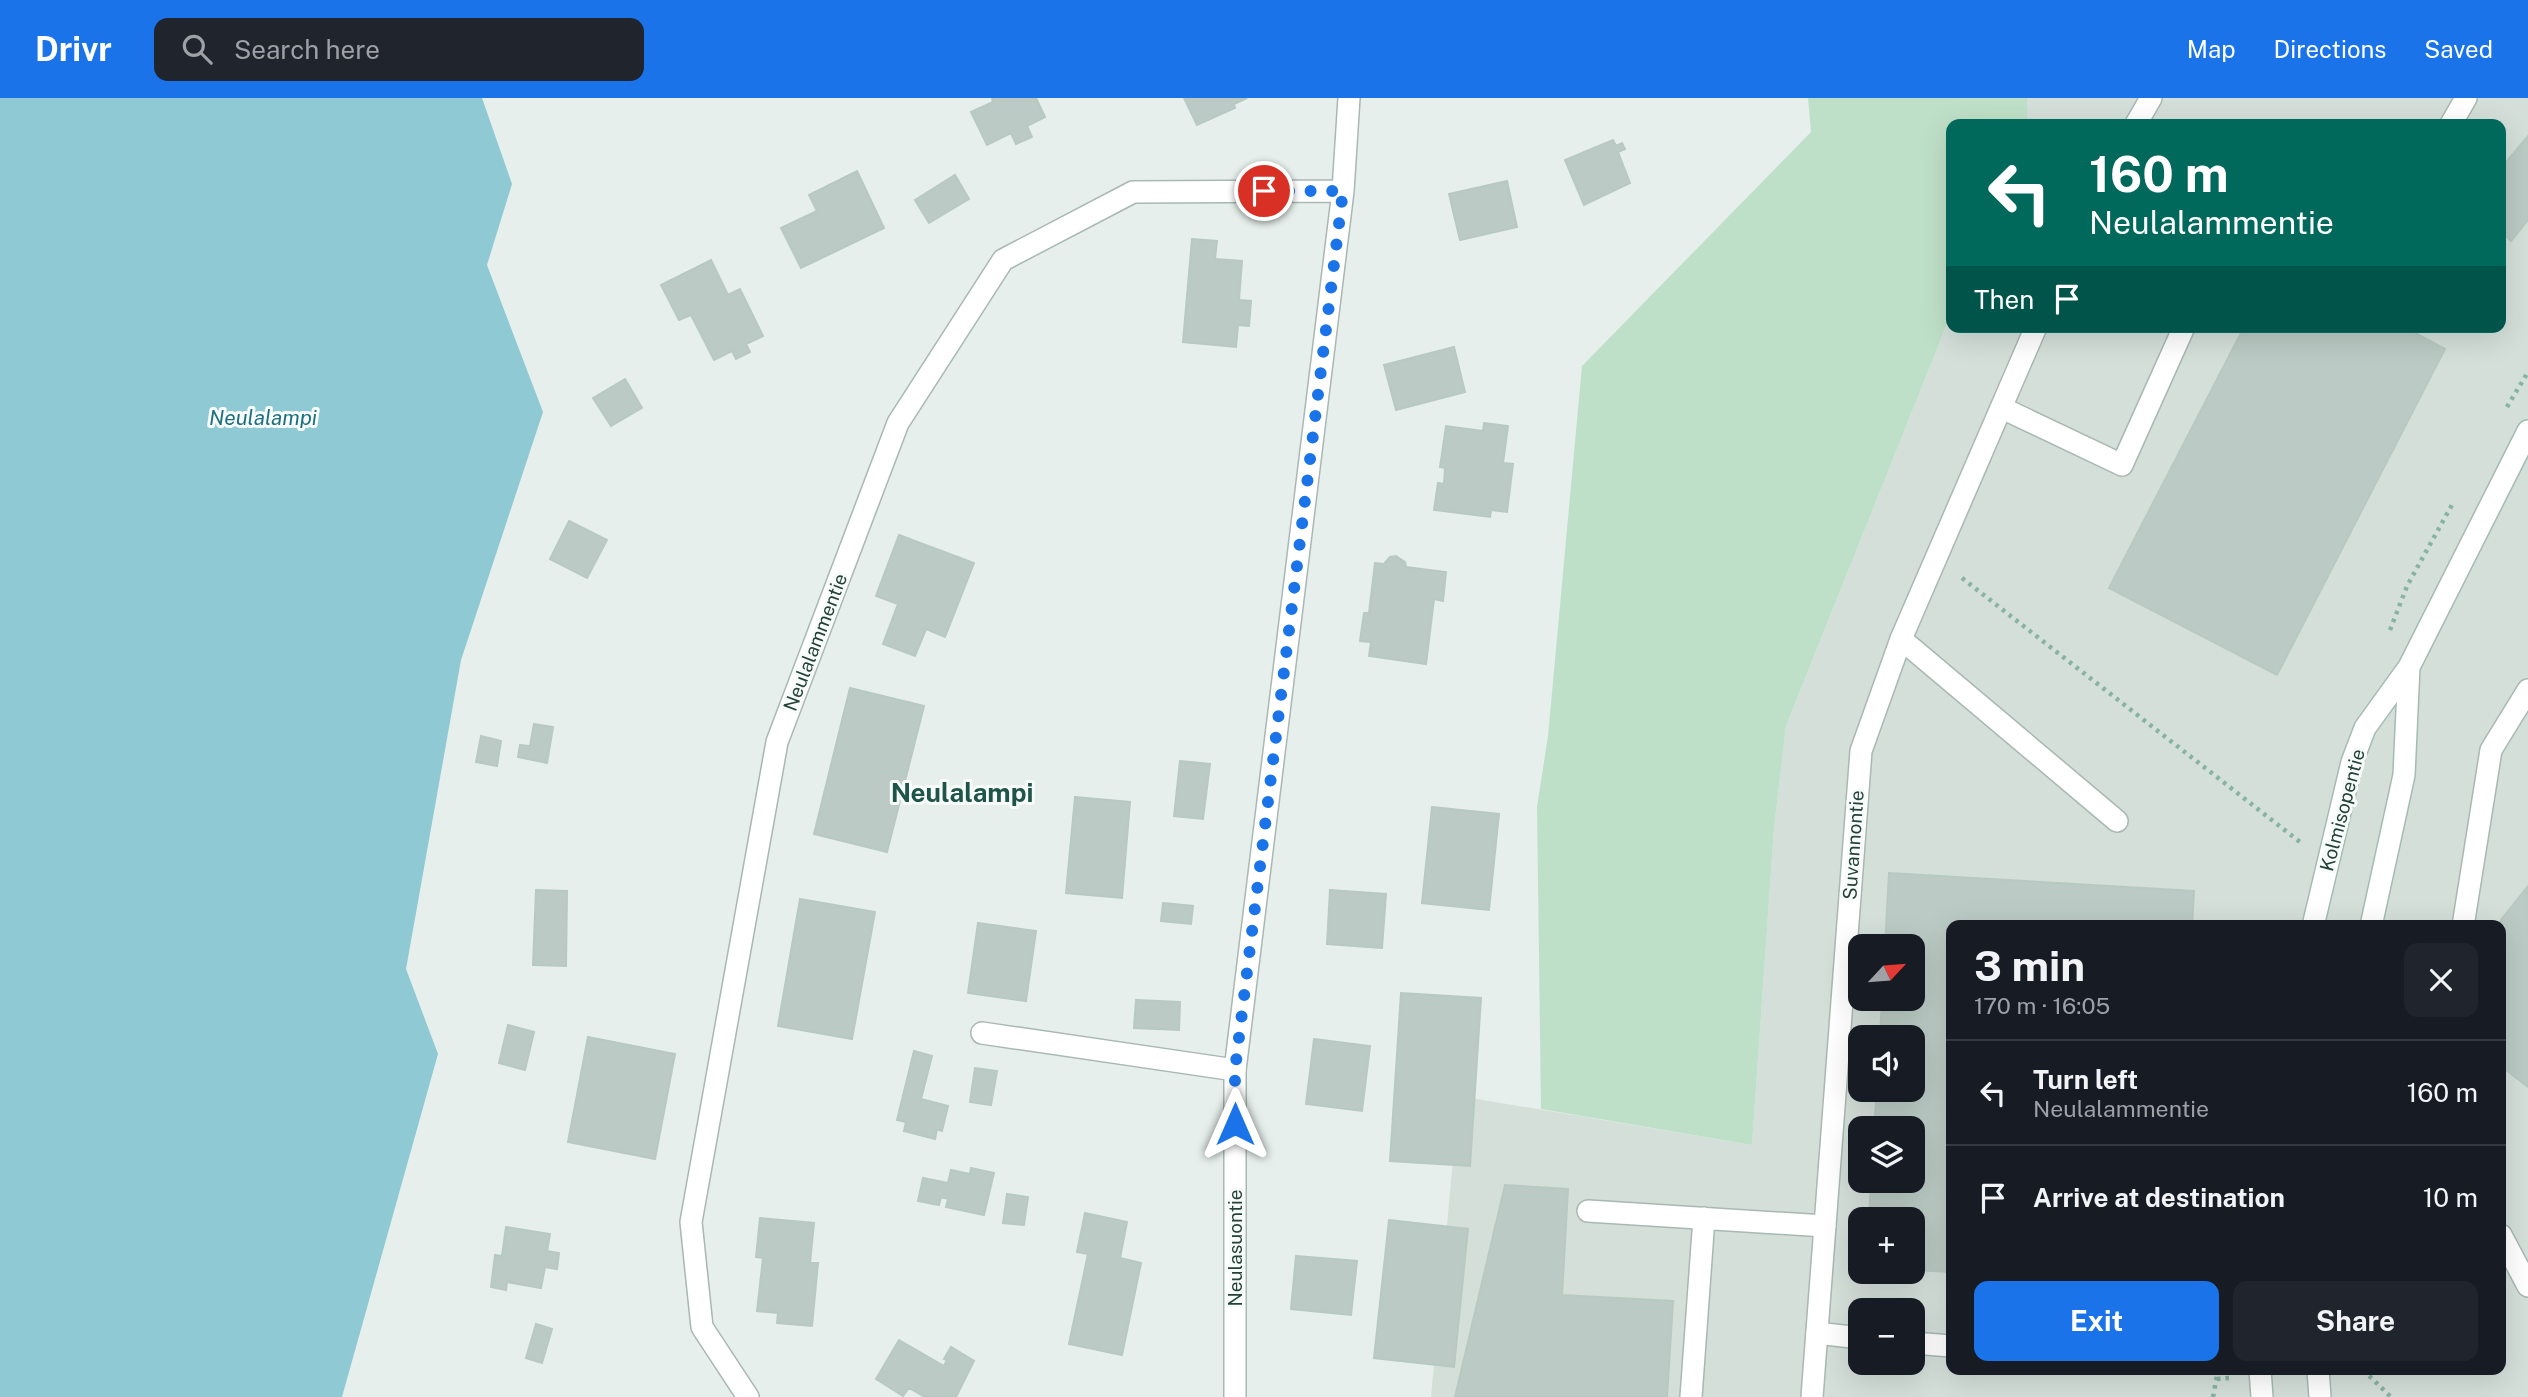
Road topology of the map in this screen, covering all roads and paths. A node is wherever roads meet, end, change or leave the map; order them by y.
1 (1349, 98) edge
2 (2151, 98) edge
3 (2466, 98) edge
4 (2139, 119) edge
5 (2454, 119) edge
6 (1343, 191) junction
7 (2033, 333) edge
8 (2181, 333) edge
9 (2002, 408) junction
10 (2528, 431) edge
11 (1937, 558) junction
12 (1901, 639) junction
13 (2409, 667) junction
14 (2528, 690) edge
15 (2117, 821) dead end
16 (2303, 845) dead end
17 (2314, 920) edge
18 (2372, 920) edge
19 (2464, 920) edge
20 (982, 1033) dead end
21 (1235, 1070) junction
22 (1588, 1211) dead end
23 (1704, 1219) junction
24 (1825, 1226) junction
25 (2506, 1244) edge
26 (2528, 1286) edge
27 (1817, 1333) junction
28 (1848, 1337) edge
29 (1925, 1344) edge
30 (1946, 1346) edge
31 (2217, 1375) edge
32 (2260, 1375) edge
33 (2318, 1375) edge
34 (2368, 1375) edge
35 (748, 1397) edge
36 (1235, 1397) edge
37 (1691, 1397) edge
38 (1812, 1397) edge
39 (2213, 1397) edge
40 (2262, 1397) edge
41 (2320, 1397) edge
42 (2391, 1397) edge

1 - 6 street, Neulasuontie
2 - 4 street
3 - 5 street
6 - 21 street, Neulasuontie
6 - 35 street, Neulalammentie
7 - 9 street, Suvannontie
8 - 9 street
9 - 11 street, Suvannontie
10 - 13 street, Kolmisopentie
11 - 12 street, Suvannontie
11 - 16 path
12 - 15 street
12 - 24 street, Suvannontie
13 - 17 street, Kolmisopentie
13 - 18 street, Kolmisopentie
14 - 19 street
20 - 21 street
21 - 36 street, Neulasuontie
22 - 23 street
23 - 24 street
23 - 37 street
24 - 27 street, Suvannontie
25 - 26 street
27 - 28 street
27 - 38 street, Suvannontie
29 - 30 street
31 - 39 path
32 - 40 street
33 - 41 street
34 - 42 path

